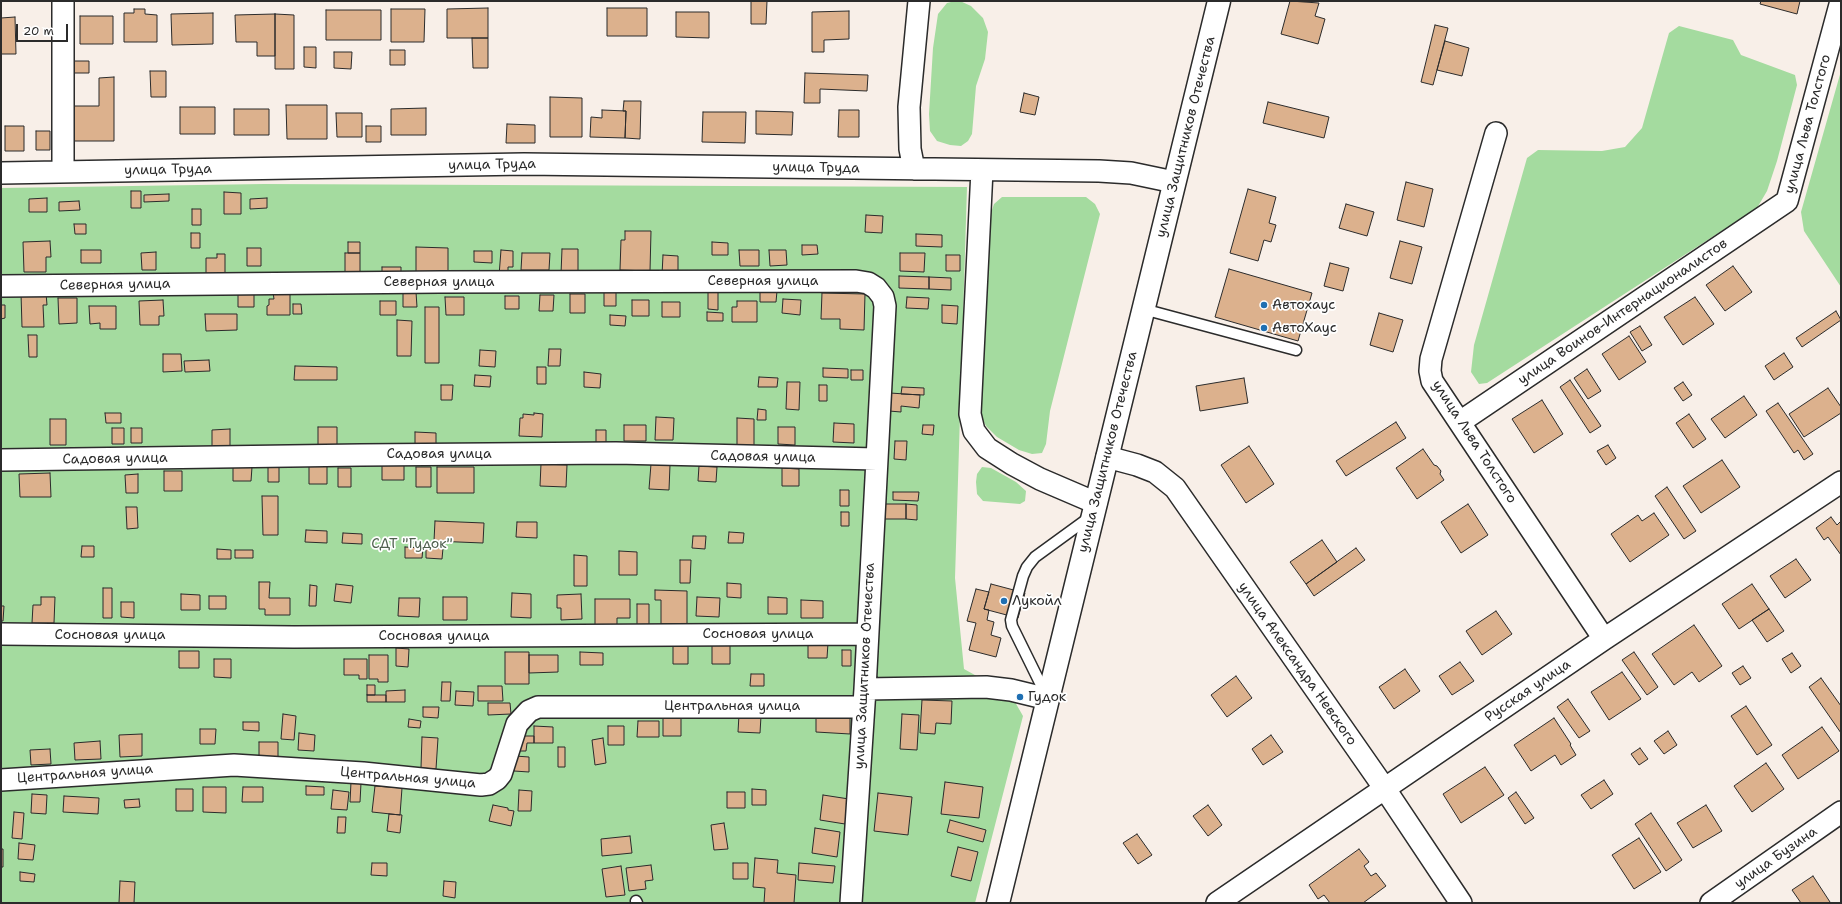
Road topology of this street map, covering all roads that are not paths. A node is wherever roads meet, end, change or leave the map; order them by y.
1 (63, 1) edge
2 (919, 1) edge
3 (1219, 1) edge
4 (1841, 1) edge
5 (1496, 133) dead end
6 (914, 169) junction
7 (982, 170) junction
8 (63, 172) junction
9 (1, 173) edge
10 (1174, 182) junction
11 (1787, 201) joint
12 (1, 286) edge
13 (876, 288) joint
14 (1143, 309) junction
15 (1296, 350) dead end
16 (1460, 422) junction
17 (1107, 457) junction
18 (877, 459) junction
19 (1, 460) edge
20 (1841, 482) edge
21 (1095, 509) junction
22 (1, 634) edge
23 (867, 634) junction
24 (1604, 639) junction
25 (864, 698) junction
26 (1048, 698) junction
27 (1, 780) edge
28 (1384, 789) junction
29 (1841, 812) edge
30 (851, 903) edge
31 (998, 903) edge
32 (1217, 903) edge
33 (1461, 903) edge
34 (1711, 903) edge

1 - 8 street
2 - 6 street
3 - 10 main road, улица Защитников Отечества
4 - 11 street, улица Льва Толстого
5 - 16 street, улица Льва Толстого
6 - 7 street, улица Труда
6 - 8 street, улица Труда
7 - 10 street, улица Труда
7 - 21 street
8 - 9 street, улица Труда
10 - 14 main road, улица Защитников Отечества
11 - 16 street, улица Воинов-Интернационалистов
12 - 13 street, Северная улица
13 - 18 street, улица Защитников Отечества
14 - 15 lane
14 - 17 main road, улица Защитников Отечества
16 - 24 street, улица Льва Толстого
17 - 21 main road, улица Защитников Отечества
17 - 28 street, улица Александра Невского
18 - 19 street, Садовая улица
18 - 23 street, улица Защитников Отечества
20 - 24 street, Русская улица
21 - 26 main road, улица Защитников Отечества
21 - 26 lane
22 - 23 street, Сосновая улица
23 - 25 street, улица Защитников Отечества
24 - 28 street, Русская улица
25 - 26 street
25 - 27 street, Центральная улица
25 - 30 street, улица Защитников Отечества
26 - 31 main road, улица Защитников Отечества
28 - 32 street, Русская улица
28 - 33 street, улица Александра Невского
29 - 34 street, улица Бузина

